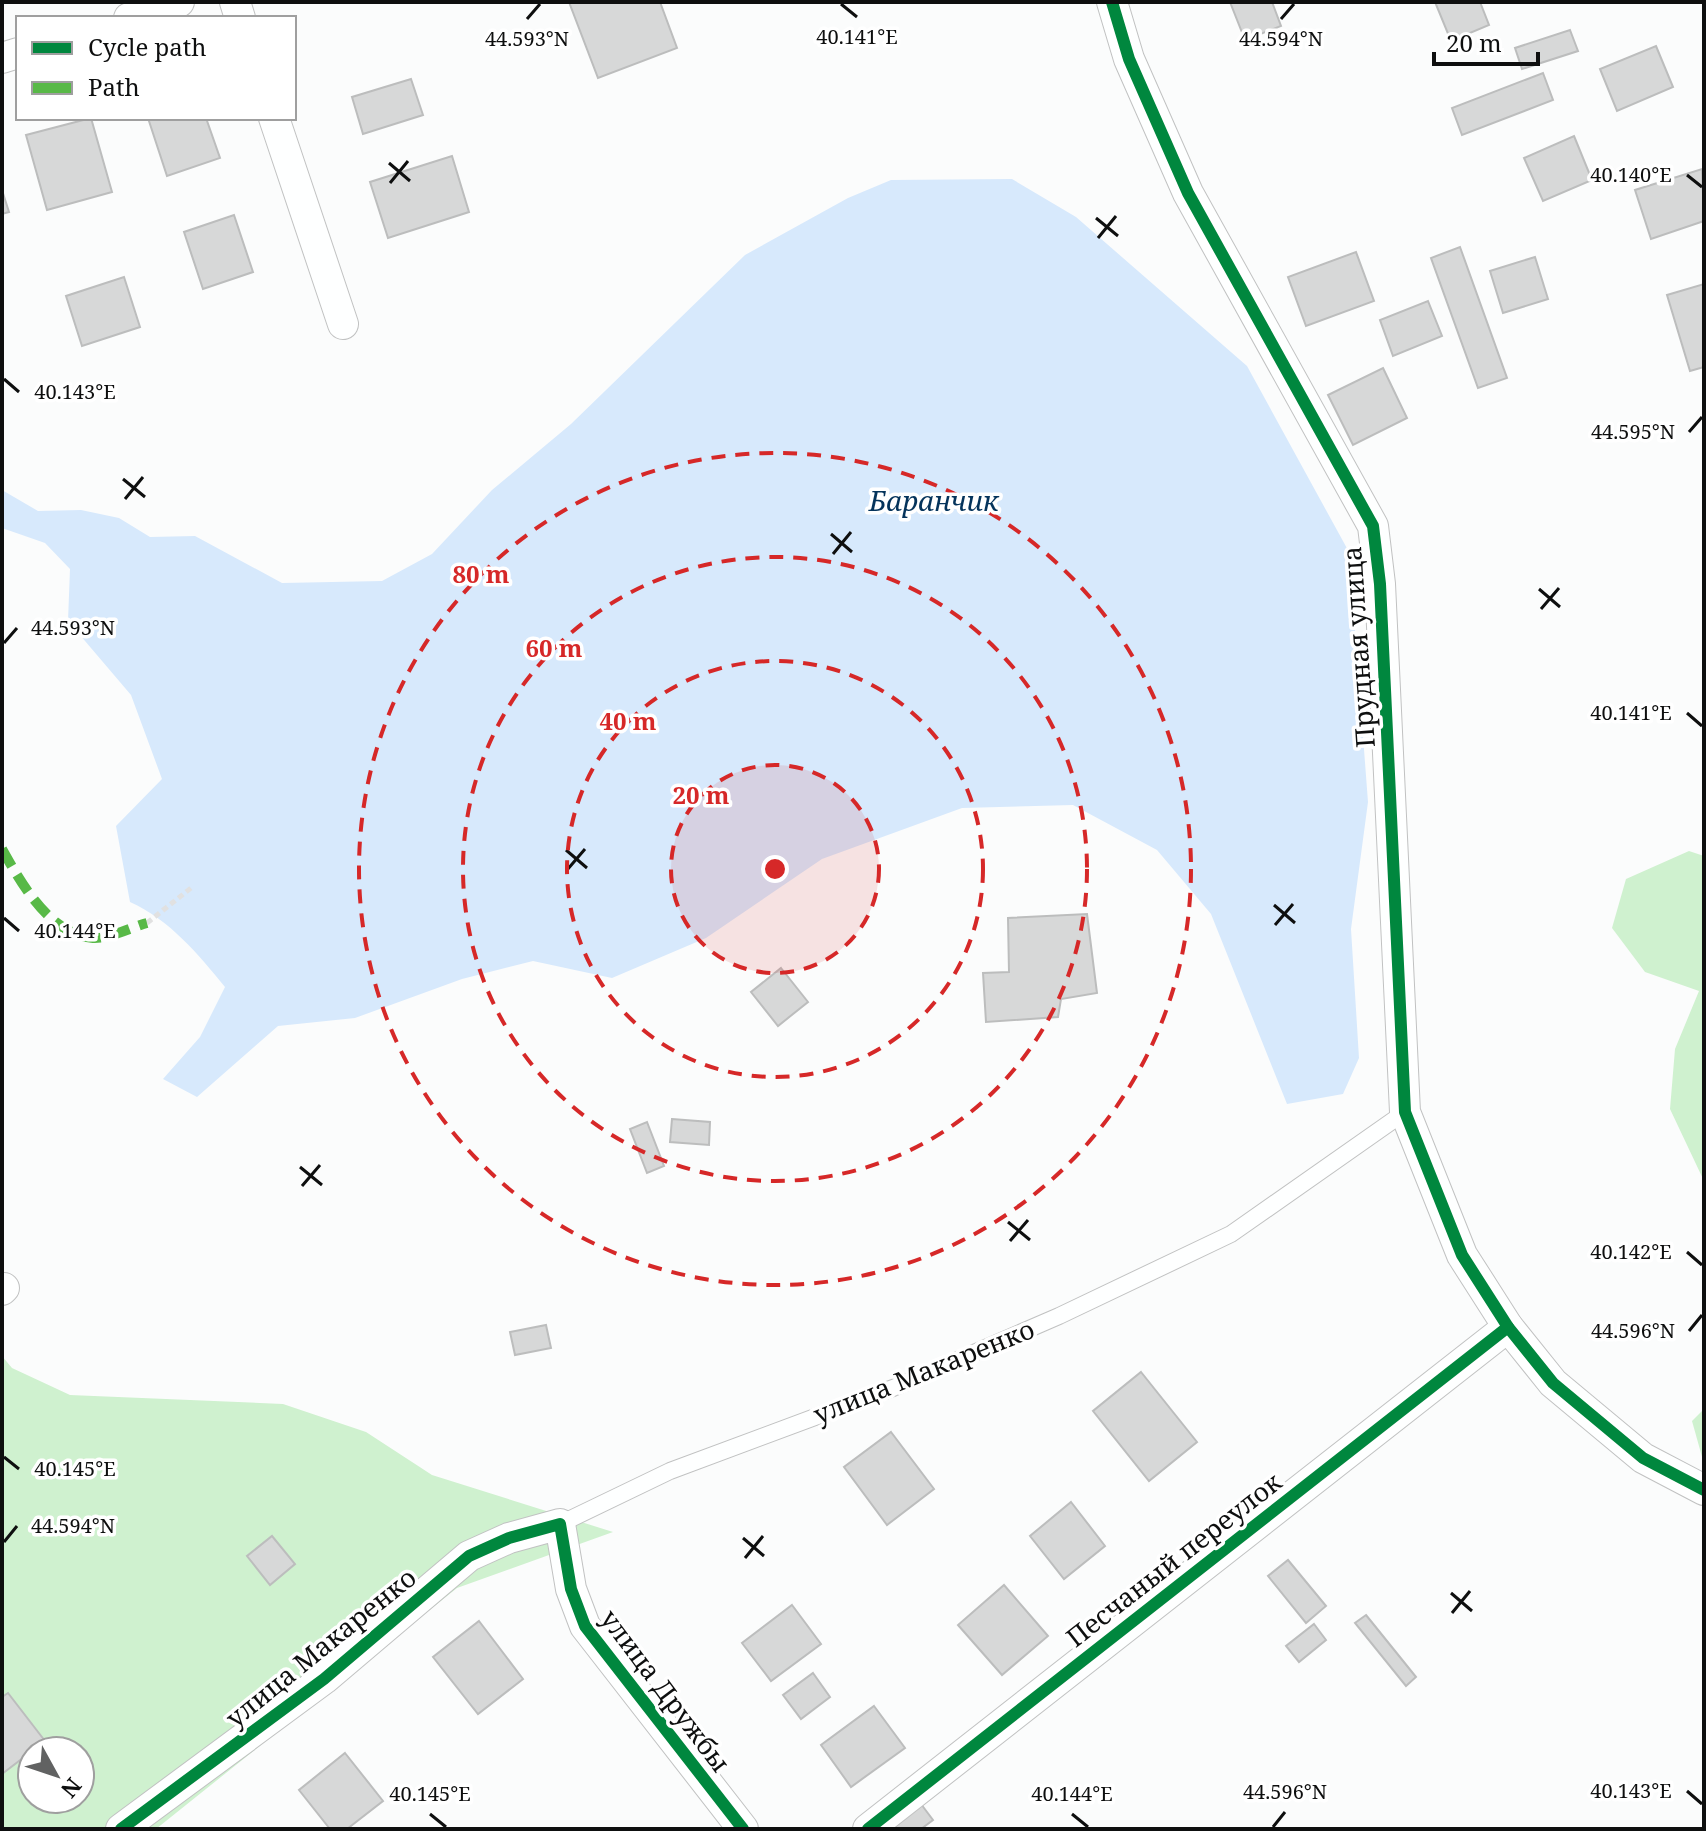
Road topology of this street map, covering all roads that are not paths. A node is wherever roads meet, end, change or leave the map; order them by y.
1 (179, 2) edge
2 (1112, 2) edge
3 (135, 16) edge
4 (275, 120) edge
5 (343, 324) dead end
6 (1405, 1112) junction
7 (1508, 1327) junction
8 (1704, 1490) edge
9 (560, 1524) junction
10 (121, 1829) edge
11 (743, 1829) edge
12 (868, 1829) edge

1 - 3 street
2 - 6 street, Прудная улица
4 - 5 street
6 - 7 street, Прудная улица
6 - 9 lane, улица Макаренко
7 - 8 street, Прудная улица
7 - 12 street, Песчаный переулок
9 - 10 street, улица Макаренко
9 - 11 street, улица Дружбы

